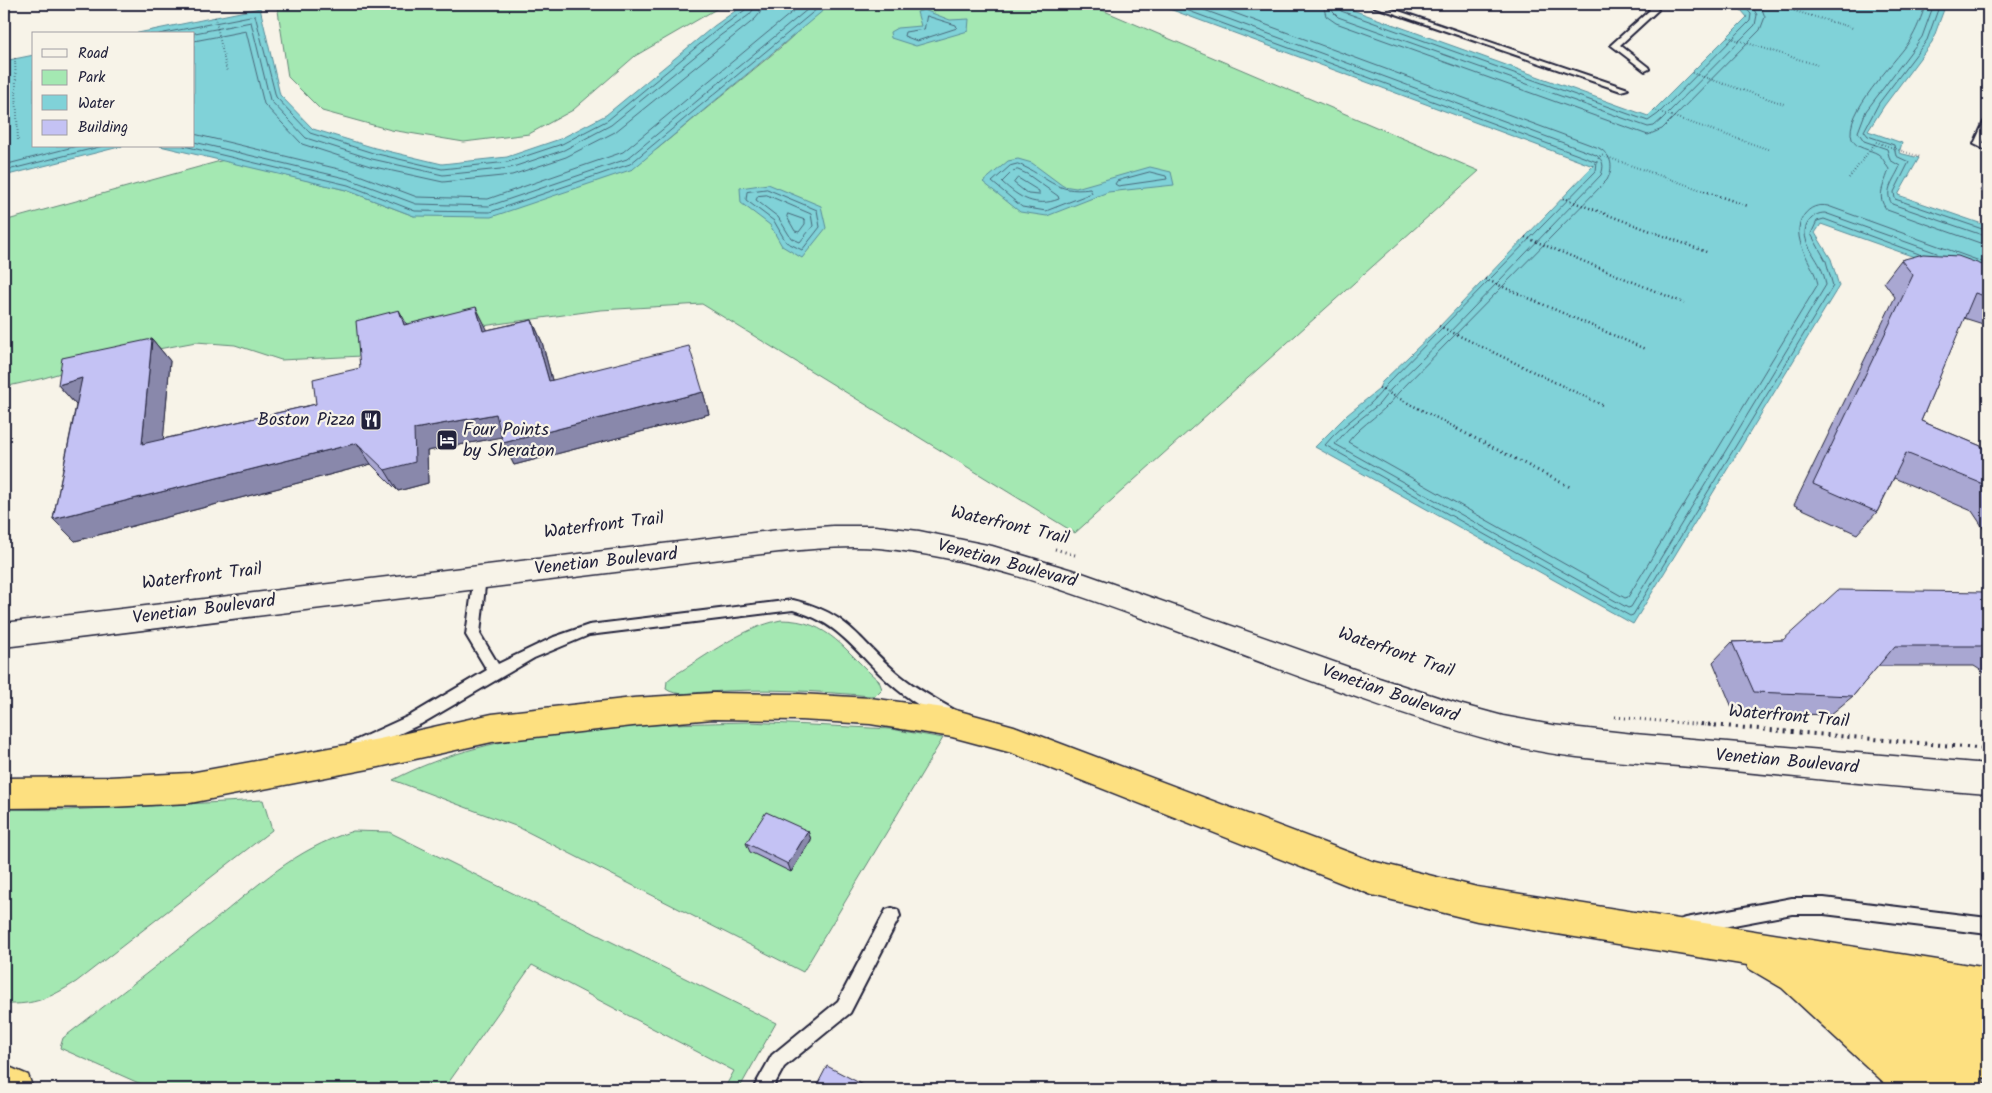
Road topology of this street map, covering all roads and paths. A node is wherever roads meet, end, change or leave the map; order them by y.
1 (1371, 4) edge
2 (1650, 4) edge
3 (1771, 4) edge
4 (215, 17) dead end
5 (1853, 28) dead end
6 (1728, 37) dead end
7 (16, 58) dead end
8 (1817, 65) dead end
9 (1645, 69) dead end
10 (227, 72) dead end
11 (1692, 73) dead end
12 (1624, 89) dead end
13 (1784, 104) dead end
14 (1654, 110) dead end
15 (1988, 122) edge
16 (18, 142) dead end
17 (1988, 148) edge
18 (1770, 150) dead end
19 (1920, 157) dead end
20 (1593, 166) dead end
21 (1849, 178) dead end
22 (1564, 198) dead end
23 (1748, 206) dead end
24 (1524, 237) dead end
25 (1709, 253) dead end
26 (1485, 279) dead end
27 (1684, 302) dead end
28 (1439, 326) dead end
29 (1645, 349) dead end
30 (1379, 388) dead end
31 (1602, 405) dead end
32 (1570, 487) dead end
33 (1051, 548) dead end
34 (1082, 558) dead end
35 (480, 576) junction
36 (4, 635) edge
37 (497, 674) junction
38 (1612, 717) dead end
39 (982, 731) junction
40 (1988, 749) edge
41 (289, 769) junction
42 (1988, 779) edge
43 (4, 793) edge
44 (892, 916) dead end
45 (1988, 926) edge
46 (1653, 932) junction
47 (1745, 947) junction
48 (1800, 956) junction
49 (1863, 966) junction
50 (1917, 975) junction
51 (1987, 987) edge
52 (1988, 1020) edge
53 (1988, 1060) edge
54 (4, 1084) edge
55 (14, 1089) edge
56 (762, 1089) edge
57 (1919, 1089) edge
58 (1967, 1089) edge

1 - 12 lane
2 - 9 lane
3 - 5 path
4 - 10 path
6 - 8 path
7 - 16 path
11 - 13 path
14 - 18 path
15 - 17 lane
19 - 21 path
20 - 23 path
22 - 25 path
24 - 27 path
26 - 29 path
28 - 31 path
30 - 32 path
33 - 34 path, Waterfront Trail
35 - 36 street, Venetian Boulevard
35 - 37 lane
35 - 42 street, Venetian Boulevard
37 - 39 lane
37 - 41 lane
38 - 40 path, Waterfront Trail
39 - 41 highway
39 - 46 highway
41 - 43 highway
44 - 56 lane
45 - 46 lane
46 - 47 highway
47 - 48 highway
47 - 57 highway
48 - 49 highway
48 - 58 highway
49 - 50 highway
49 - 53 highway
50 - 51 highway
50 - 52 highway
54 - 55 highway

